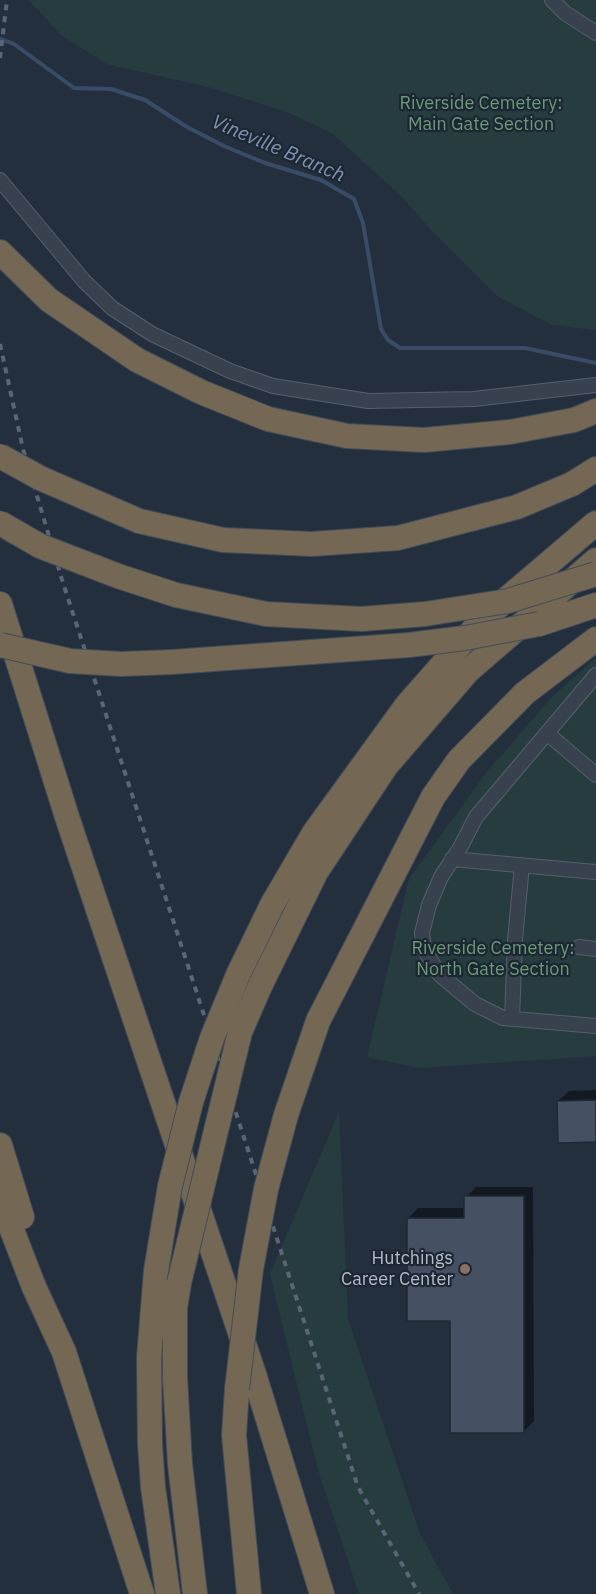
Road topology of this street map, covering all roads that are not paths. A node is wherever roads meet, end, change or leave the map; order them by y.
1 (552, 0) edge
2 (596, 33) edge
3 (0, 180) edge
4 (0, 252) edge
5 (596, 385) edge
6 (596, 411) edge
7 (0, 456) edge
8 (596, 469) edge
9 (0, 523) edge
10 (596, 523) edge
11 (596, 560) edge
12 (596, 574) edge
13 (0, 604) edge
14 (596, 605) edge
15 (596, 639) edge
16 (0, 645) edge
17 (596, 675) edge
18 (548, 734) junction
19 (596, 775) edge
20 (452, 859) junction
21 (522, 865) junction
22 (596, 872) edge
23 (579, 947) dead end
24 (596, 949) edge
25 (512, 1019) junction
26 (596, 1026) edge
27 (0, 1145) edge
28 (0, 1199) edge
29 (64, 1352) junction
30 (142, 1594) edge
31 (168, 1594) edge
32 (195, 1594) edge
33 (249, 1594) edge
34 (322, 1594) edge

1 - 2 street
3 - 5 street
4 - 6 highway
7 - 8 highway, bridge
9 - 12 highway, bridge
10 - 31 highway, bridge
11 - 32 highway, bridge
13 - 34 highway
14 - 16 highway, bridge
15 - 33 highway, bridge
17 - 18 street
18 - 19 street
18 - 20 street
20 - 21 street
20 - 25 street
21 - 22 street
21 - 25 street
23 - 24 street
25 - 26 street
27 - 29 highway
28 - 29 highway
29 - 30 highway

